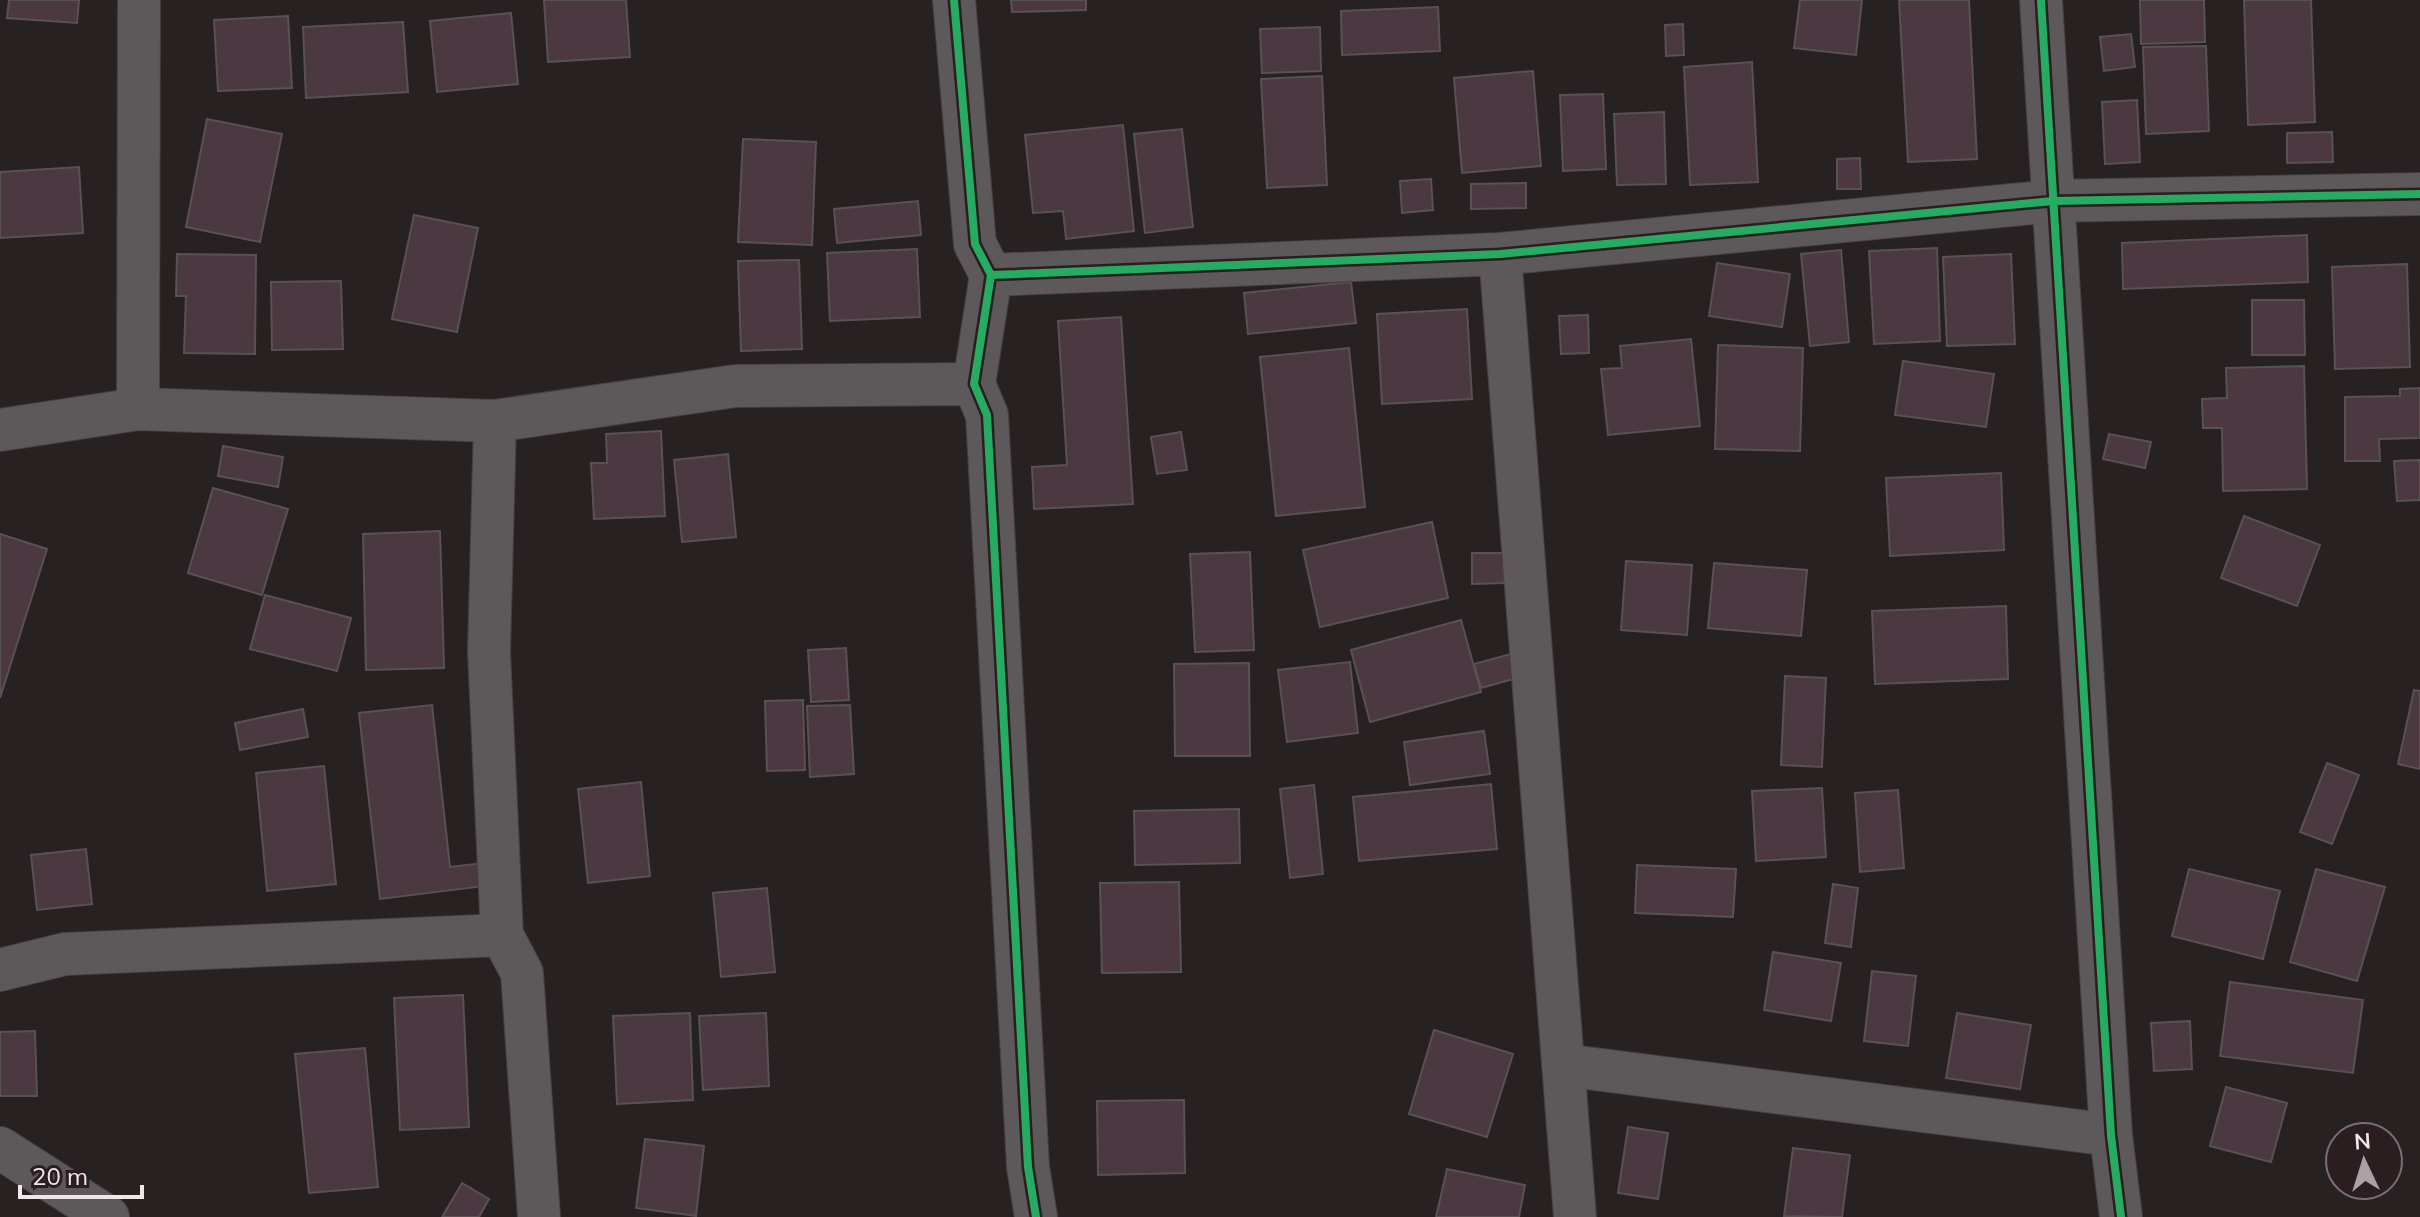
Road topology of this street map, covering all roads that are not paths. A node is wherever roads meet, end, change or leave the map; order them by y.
1 (139, 0) edge
2 (954, 0) edge
3 (2041, 0) edge
4 (2420, 194) edge
5 (2053, 201) junction
6 (1500, 254) junction
7 (991, 275) junction
8 (974, 384) junction
9 (138, 409) junction
10 (495, 421) junction
11 (0, 430) edge
12 (502, 935) junction
13 (0, 970) edge
14 (1563, 1065) junction
15 (2111, 1135) junction
16 (0, 1148) edge
17 (108, 1217) edge
18 (539, 1217) edge
19 (1036, 1217) edge
20 (1575, 1217) edge
21 (2121, 1217) edge

1 - 9 street
2 - 7 street
3 - 5 street
4 - 5 street
5 - 6 street
5 - 15 street
6 - 7 street
6 - 14 street
7 - 8 street
8 - 10 street
8 - 19 street
9 - 10 street
9 - 11 street
10 - 12 street
12 - 13 street
12 - 18 street
14 - 15 street
14 - 20 street
15 - 21 street
16 - 17 street

